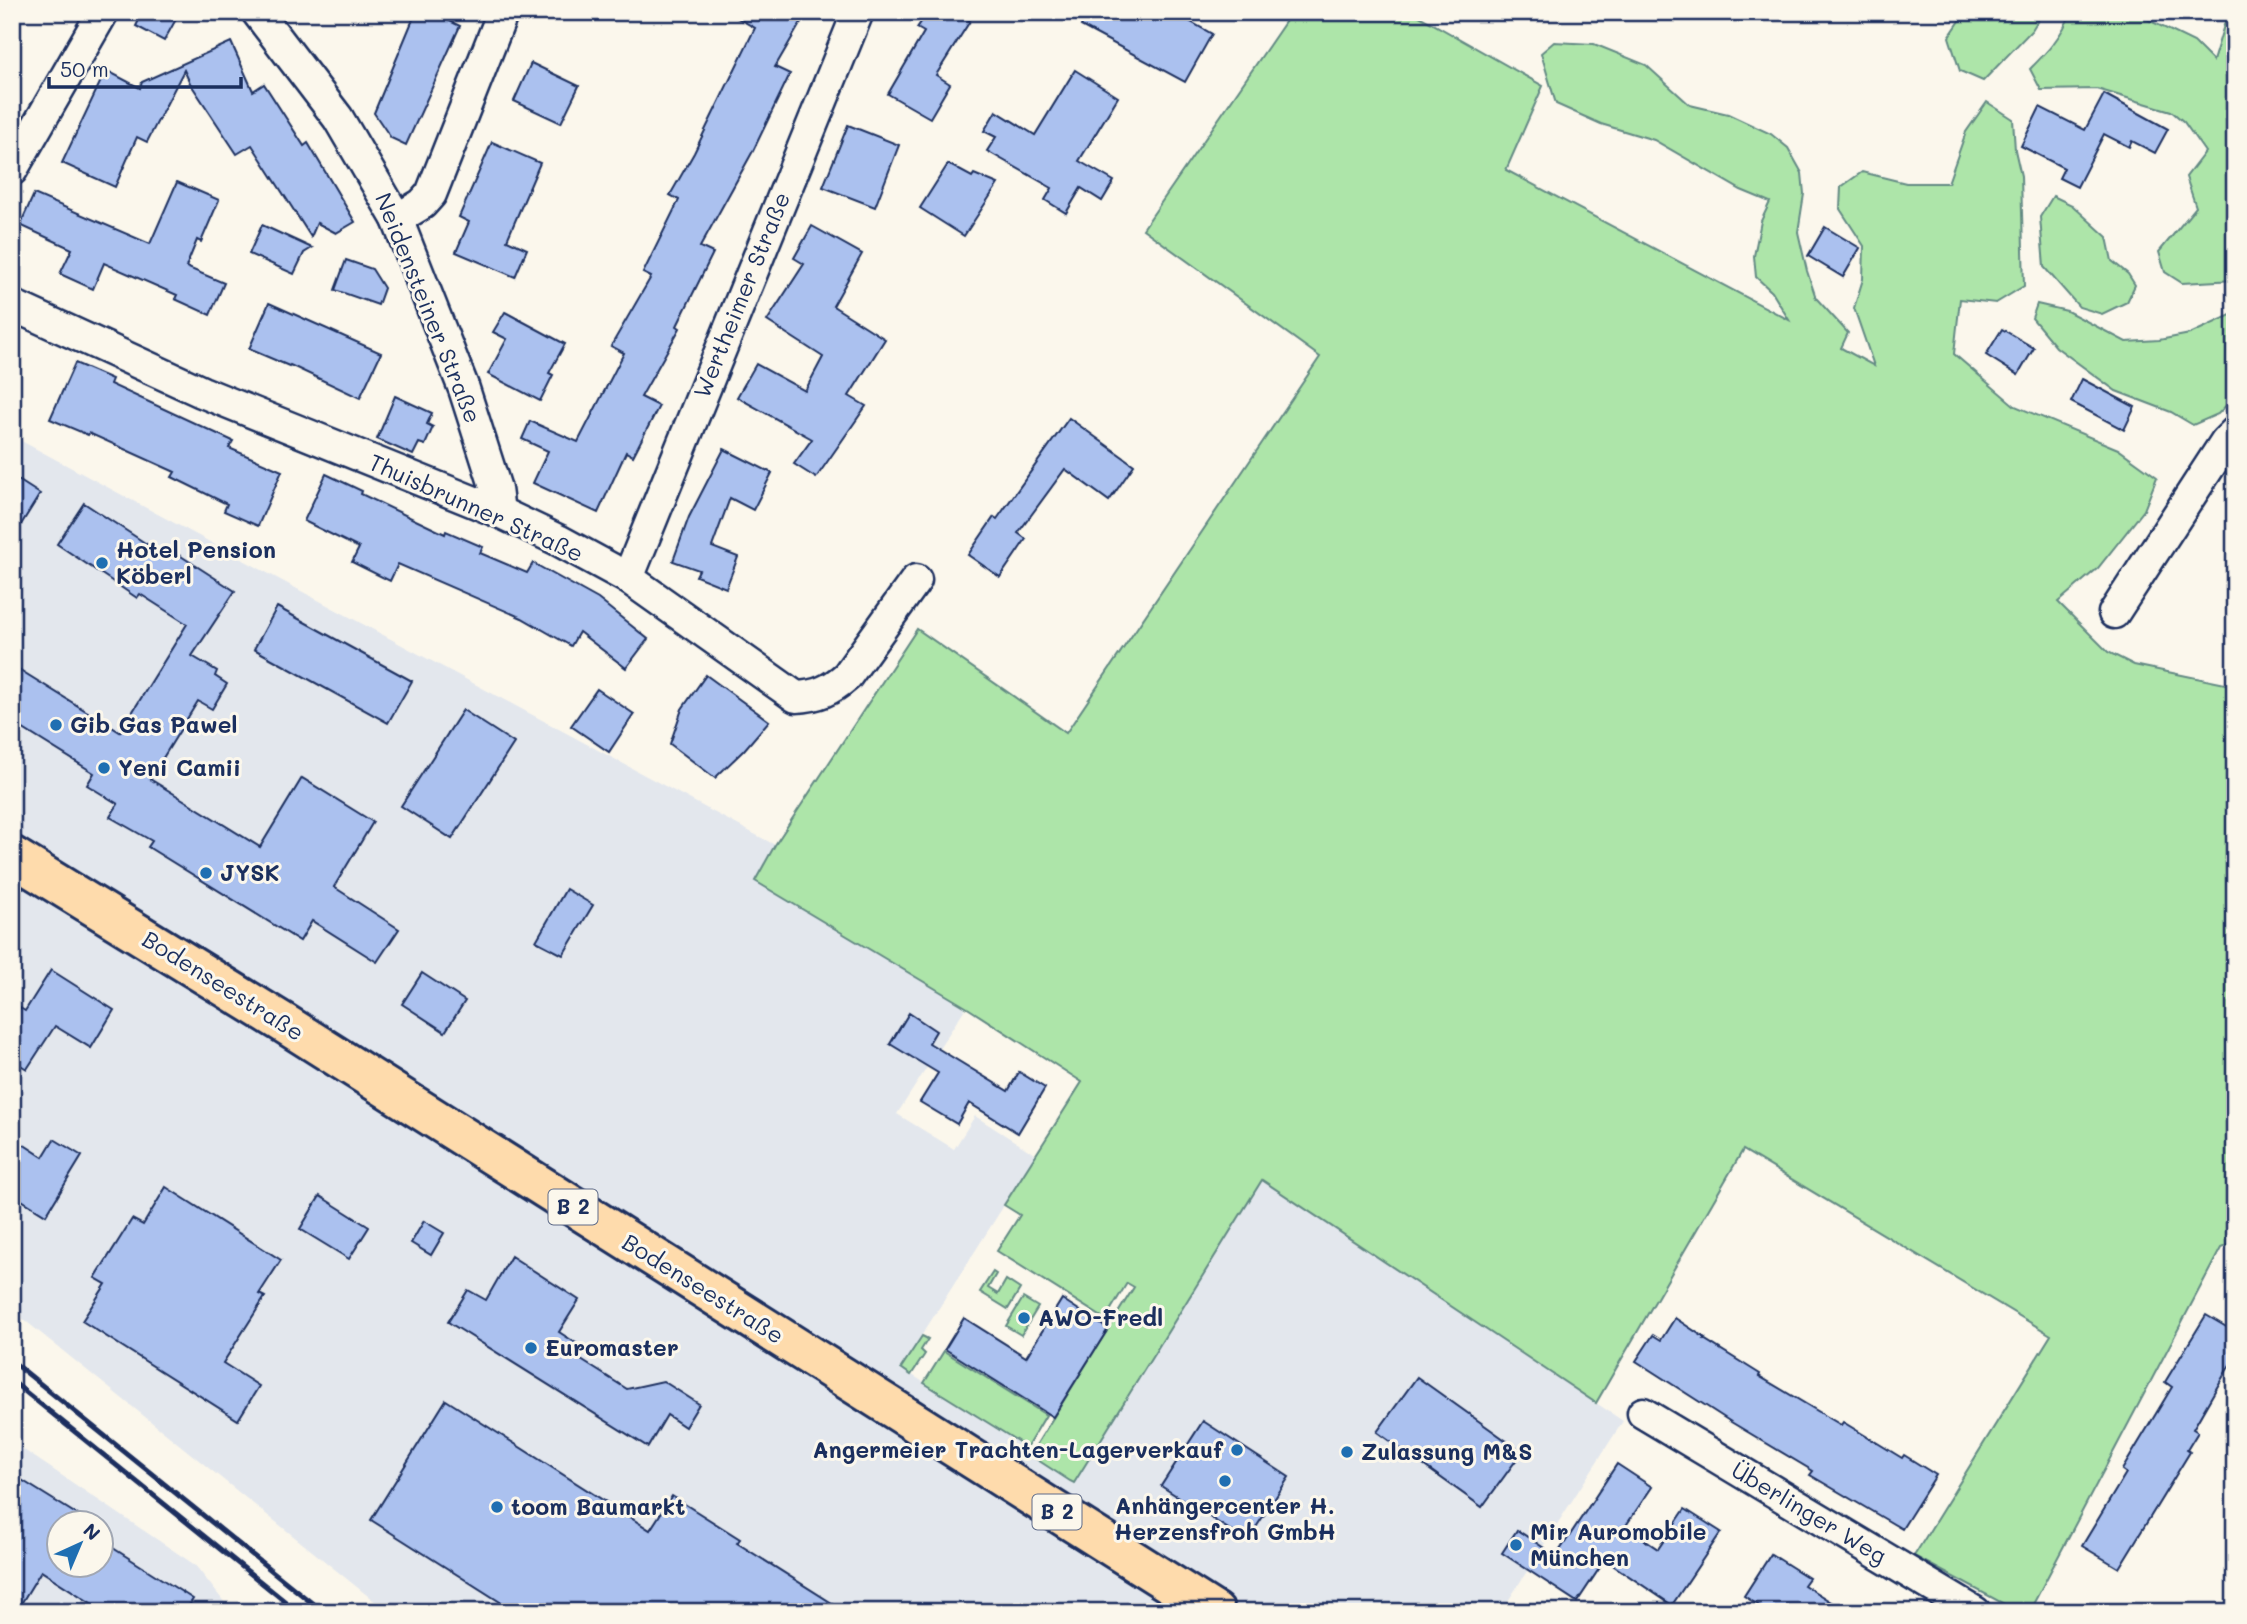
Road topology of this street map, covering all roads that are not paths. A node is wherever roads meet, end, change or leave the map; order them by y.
1 (103, 12) edge
2 (257, 12) edge
3 (503, 12) edge
4 (858, 12) edge
5 (12, 170) edge
6 (397, 219) junction
7 (12, 305) edge
8 (2235, 432) edge
9 (499, 512) junction
10 (628, 578) junction
11 (916, 580) dead end
12 (2114, 613) dead end
13 (12, 856) edge
14 (1643, 1413) dead end
15 (1214, 1612) edge
16 (1975, 1612) edge

1 - 5 street
2 - 6 street, Neidensteiner Straße
3 - 6 street
4 - 10 street, Wertheimer Straße
6 - 9 street, Neidensteiner Straße
7 - 9 street, Thuisbrunner Straße
8 - 12 street
9 - 10 street, Thuisbrunner Straße
10 - 11 street, Thuisbrunner Straße
13 - 15 main road, Bodenseestraße / B 2
14 - 16 street, Überlinger Weg

